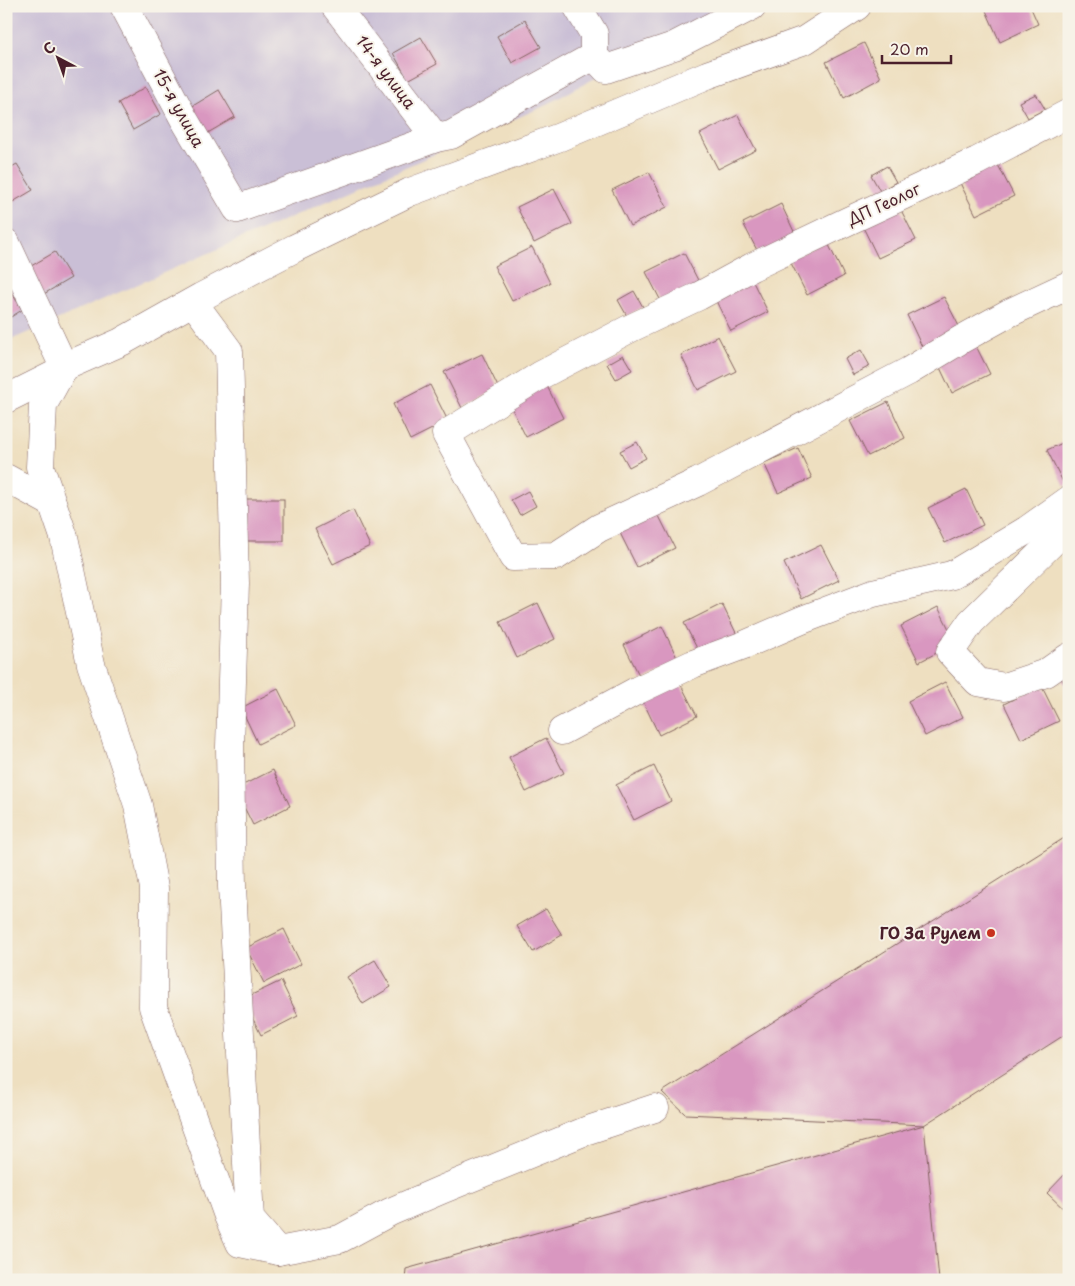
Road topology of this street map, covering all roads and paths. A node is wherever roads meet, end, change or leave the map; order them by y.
1 (124, 6) edge
2 (335, 6) edge
3 (577, 6) edge
4 (752, 6) edge
5 (857, 6) edge
6 (594, 56) junction
7 (1069, 113) edge
8 (436, 138) junction
9 (6, 243) edge
10 (1069, 284) edge
11 (193, 302) junction
12 (63, 369) junction
13 (6, 399) edge
14 (6, 478) edge
15 (1069, 500) edge
16 (52, 502) junction
17 (1069, 526) edge
18 (1069, 657) edge
19 (562, 731) dead end
20 (655, 1108) dead end
21 (278, 1251) junction

1 - 8 street, 15-я улица
2 - 8 street, 14-я улица
3 - 6 street
4 - 6 street
5 - 11 street
6 - 8 street
7 - 10 street, ДП Геолог
9 - 12 street
11 - 12 street
11 - 21 street
12 - 13 street
12 - 16 street
14 - 16 street
15 - 19 street
16 - 21 street
17 - 18 street
20 - 21 street

